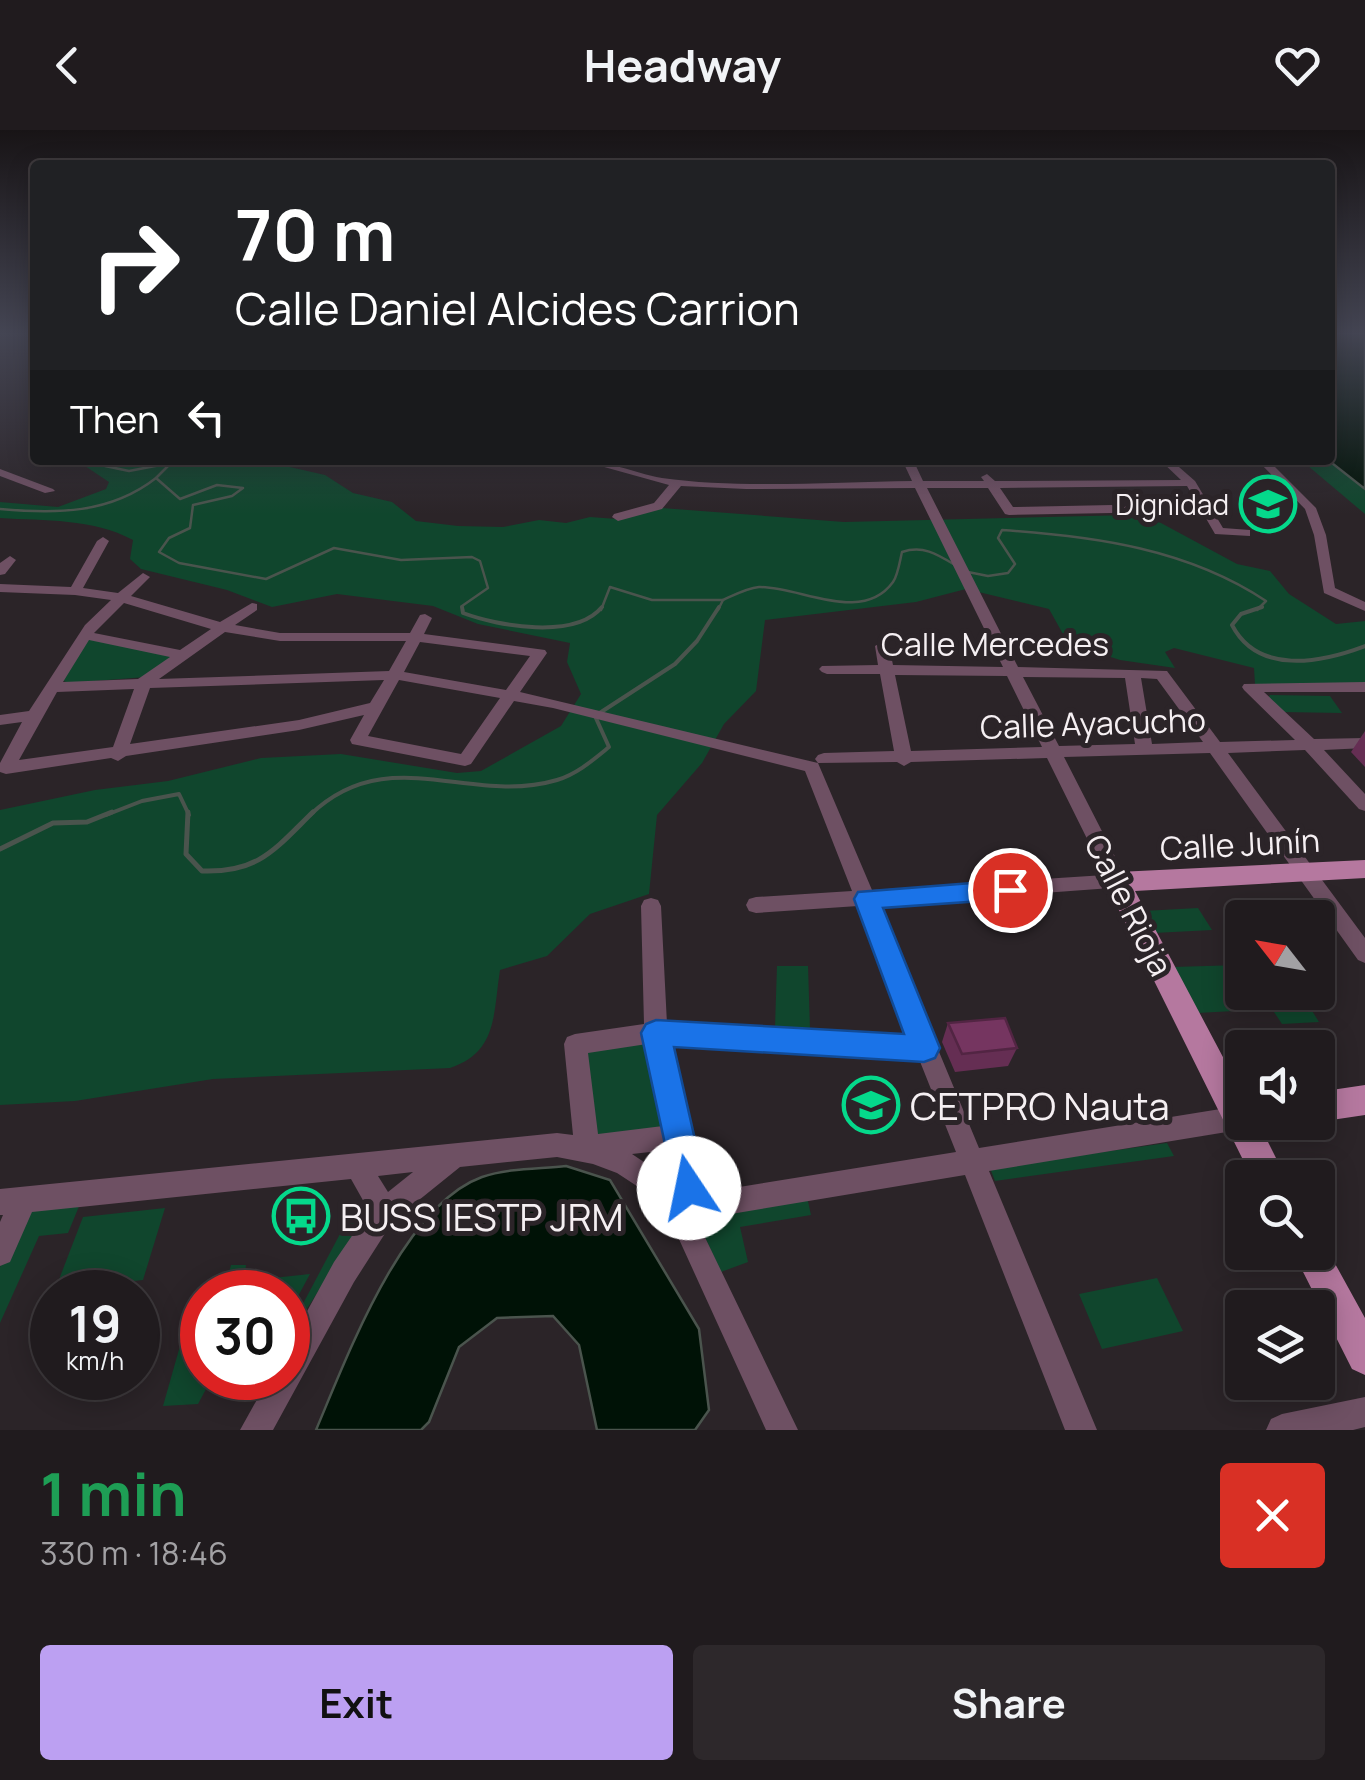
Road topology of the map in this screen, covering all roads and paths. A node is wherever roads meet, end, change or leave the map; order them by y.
1 (606, 465) edge
2 (908, 465) edge
3 (979, 465) edge
4 (1170, 465) edge
5 (1267, 465) edge
6 (0, 472) edge
7 (677, 483) junction
8 (1190, 483) junction
9 (918, 484) junction
10 (992, 484) junction
11 (49, 490) dead end
12 (1129, 508) dead end
13 (1112, 509) dead end
14 (1208, 512) junction
15 (618, 517) dead end
16 (1246, 533) dead end
17 (102, 541) dead end
18 (143, 578) dead end
19 (0, 588) edge
20 (75, 591) junction
21 (122, 598) junction
22 (252, 607) dead end
23 (1365, 607) edge
24 (425, 618) dead end
25 (221, 627) junction
26 (85, 636) junction
27 (416, 637) junction
28 (882, 646) dead end
29 (182, 655) junction
30 (826, 669) dead end
31 (886, 672) junction
32 (1012, 673) junction
33 (1132, 673) junction
34 (395, 675) junction
35 (145, 681) junction
36 (52, 687) junction
37 (1365, 687) edge
38 (512, 695) junction
39 (376, 707) junction
40 (34, 715) junction
41 (0, 720) edge
42 (1365, 743) edge
43 (1311, 746) junction
44 (1213, 748) junction
45 (1144, 749) junction
46 (118, 755) junction
47 (1051, 755) junction
48 (824, 759) dead end
49 (904, 760) junction
50 (1365, 805) edge
51 (1365, 869) edge
52 (1306, 873) junction
53 (1118, 882) junction
54 (867, 899) junction
55 (650, 906) dead end
56 (756, 906) dead end
57 (1365, 954) edge
58 (656, 1033) junction
59 (924, 1048) junction
60 (1225, 1087) edge
61 (1365, 1100) edge
62 (1335, 1104) edge
63 (1225, 1121) edge
64 (679, 1136) junction
65 (588, 1148) junction
66 (456, 1154) junction
67 (974, 1160) junction
68 (360, 1167) junction
69 (12, 1201) edge
70 (686, 1208) junction
71 (384, 1212) junction
72 (0, 1252) edge
73 (1320, 1270) edge
74 (310, 1334) edge
75 (1365, 1356) edge
76 (273, 1400) edge
77 (1365, 1412) edge
78 (256, 1430) edge
79 (782, 1430) edge
80 (1081, 1430) edge
81 (1282, 1430) edge

1 - 7 street
2 - 9 street, Calle Rioja
3 - 10 street
4 - 8 street
5 - 23 street
6 - 11 street
7 - 9 street
7 - 15 street
8 - 10 street
8 - 14 street
9 - 10 street
9 - 32 street, Calle Rioja
10 - 13 street
12 - 14 street
14 - 16 street
17 - 20 street
18 - 21 street
19 - 20 street
20 - 21 street
21 - 25 street
21 - 26 street
22 - 25 street
24 - 27 street
25 - 27 street
25 - 29 street
26 - 29 street
26 - 36 street
27 - 34 street
27 - 38 street
28 - 31 street
29 - 35 street
30 - 31 street, Calle Mercedes
31 - 32 street, Calle Mercedes
31 - 49 street
32 - 33 street, Calle Mercedes
32 - 47 street, Calle Rioja
33 - 44 street, Calle Mercedes
33 - 45 street
34 - 35 street
34 - 38 street
34 - 39 street
35 - 36 street
35 - 46 street
36 - 40 street
37 - 43 street
38 - 39 street
38 - 54 street
39 - 46 street
40 - 41 street
40 - 46 street
42 - 43 street, Calle Ayacucho
43 - 44 street, Calle Ayacucho
43 - 50 street
44 - 45 street, Calle Ayacucho
44 - 52 street
45 - 47 street, Calle Ayacucho
47 - 49 street, Calle Ayacucho
47 - 53 street, Calle Rioja
48 - 49 street, Calle Ayacucho
51 - 52 main road, Calle Junín
52 - 53 main road, Calle Junín
52 - 57 street
53 - 54 street
53 - 60 main road, Calle Rioja
54 - 56 street
54 - 59 street
55 - 58 street
58 - 59 street
58 - 64 street
58 - 65 street
59 - 67 street
61 - 62 main road
63 - 67 street
64 - 65 street
64 - 70 street
65 - 66 street
65 - 70 street
66 - 68 street
66 - 71 street
67 - 70 street
67 - 80 street
68 - 69 street
68 - 71 street
69 - 72 street
70 - 79 street
71 - 74 street
73 - 75 main road
76 - 78 street
77 - 81 street

